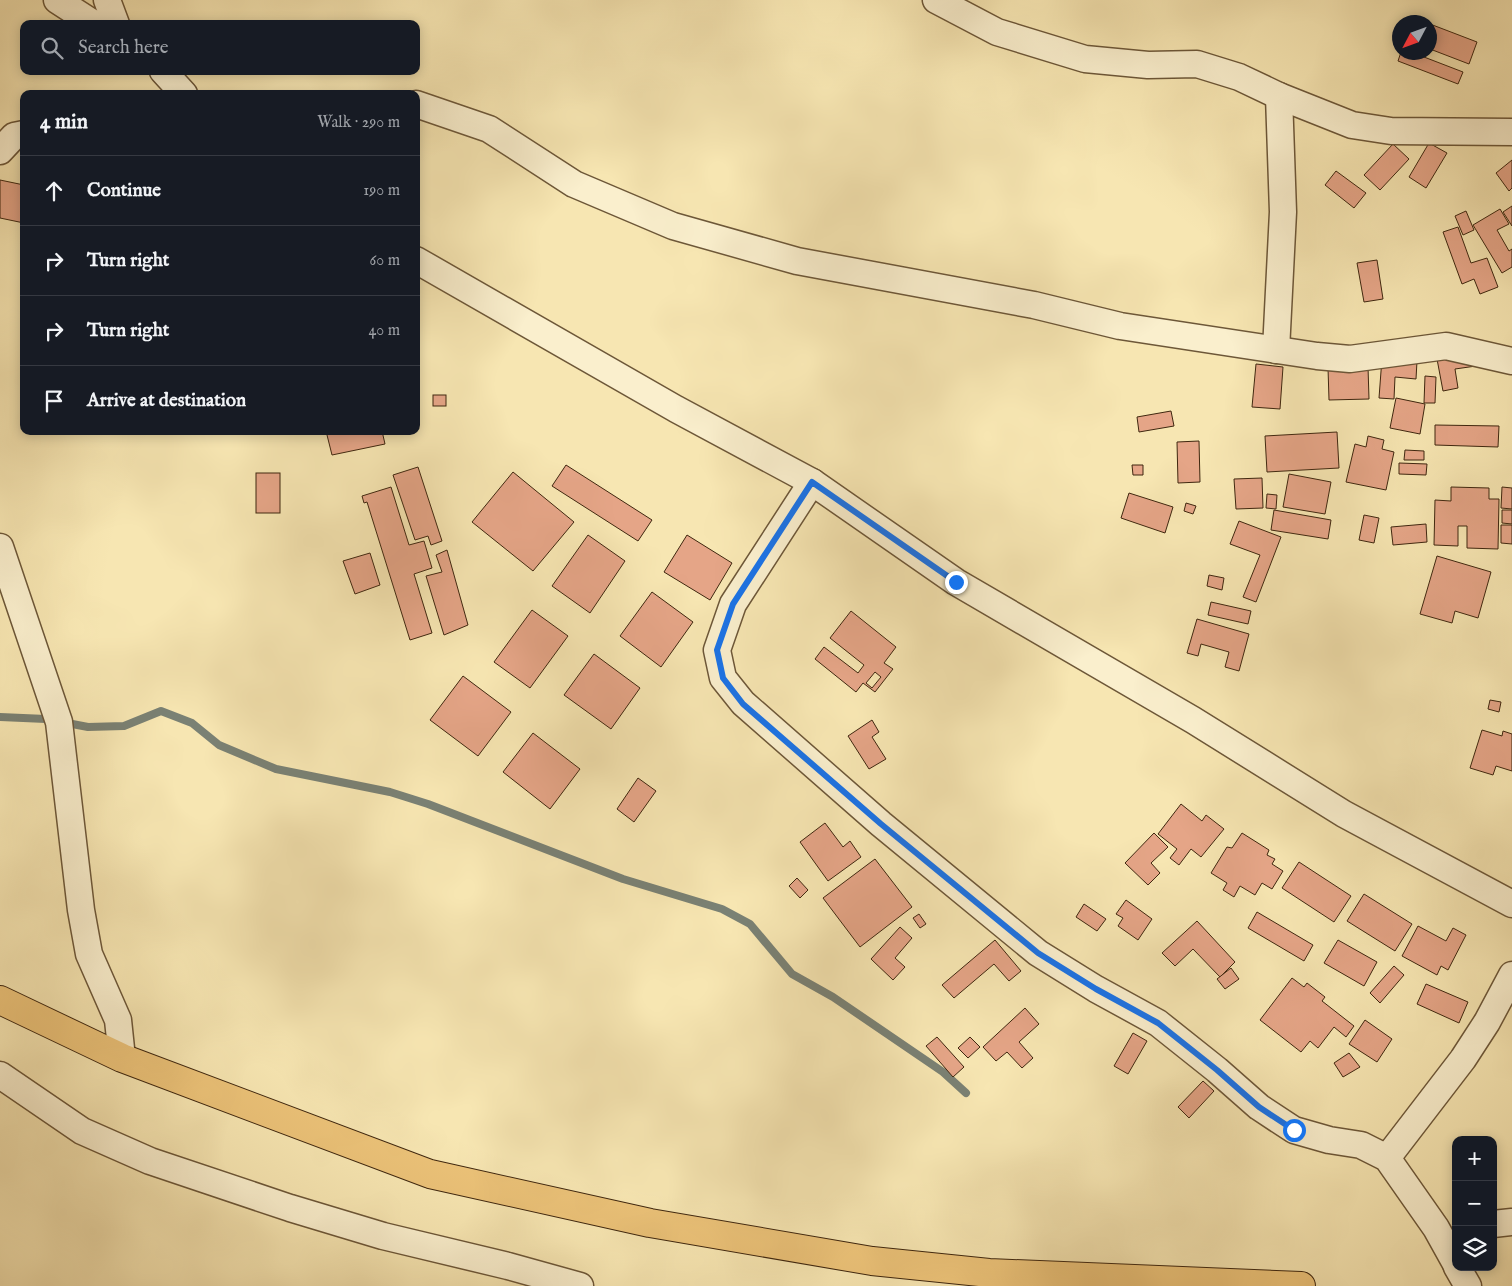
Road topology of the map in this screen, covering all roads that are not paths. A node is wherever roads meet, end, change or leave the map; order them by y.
1 (57, 0) edge
2 (107, 0) edge
3 (936, 0) edge
4 (88, 20) edge
5 (114, 20) edge
6 (167, 75) edge
7 (180, 90) edge
8 (1279, 96) junction
9 (420, 105) edge
10 (1512, 132) edge
11 (20, 135) edge
12 (0, 151) edge
13 (420, 262) edge
14 (1276, 350) junction
15 (1512, 361) edge
16 (812, 482) junction
17 (0, 547) edge
18 (1512, 904) edge
19 (1512, 975) edge
20 (0, 1000) edge
21 (122, 1058) junction
22 (0, 1075) edge
23 (1387, 1158) junction
24 (1512, 1222) edge
25 (1497, 1224) edge
26 (1446, 1227) edge
27 (1452, 1248) edge
28 (1460, 1271) edge
29 (580, 1286) edge
30 (1301, 1286) edge
31 (1468, 1286) edge

1 - 4 street
2 - 5 street
3 - 8 street
6 - 7 street
8 - 10 street
8 - 14 street
9 - 14 street
11 - 12 street
13 - 16 street
14 - 15 street
16 - 18 street
16 - 23 street
17 - 21 street
19 - 23 street
20 - 21 highway
21 - 30 highway
22 - 29 street
23 - 26 street
24 - 25 street
26 - 27 street
28 - 31 street

